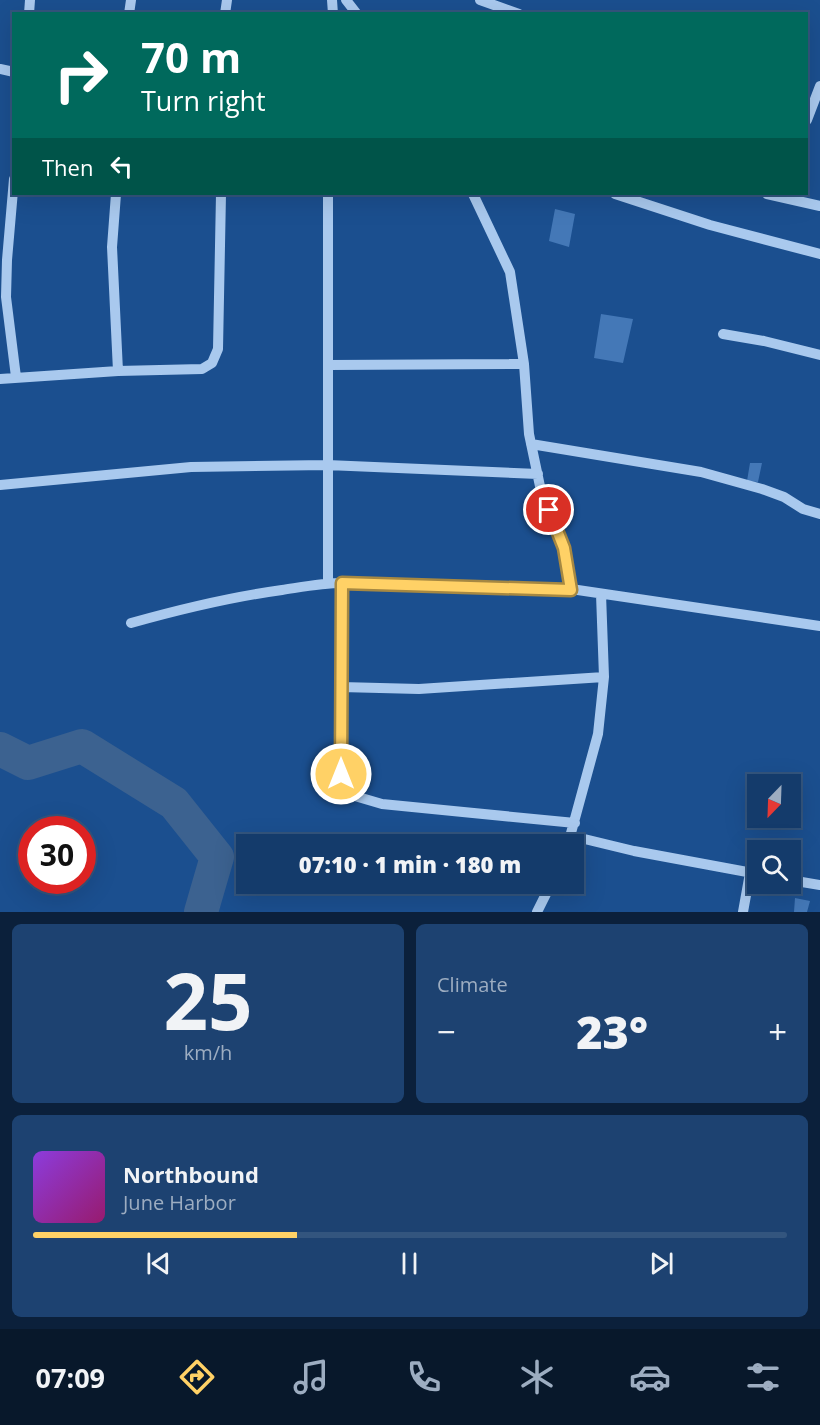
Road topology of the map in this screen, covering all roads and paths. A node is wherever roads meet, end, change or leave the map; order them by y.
1 (346, 0) edge
2 (480, 0) edge
3 (355, 12) edge
4 (513, 12) edge
5 (820, 86) edge
6 (809, 107) edge
7 (13, 195) edge
8 (116, 195) edge
9 (220, 195) edge
10 (328, 195) edge
11 (473, 195) edge
12 (618, 195) edge
13 (784, 196) edge
14 (820, 206) edge
15 (820, 254) edge
16 (723, 334) dead end
17 (820, 355) edge
18 (524, 364) junction
19 (329, 365) junction
20 (118, 371) junction
21 (16, 377) junction
22 (0, 379) edge
23 (531, 444) junction
24 (327, 465) junction
25 (538, 474) junction
26 (0, 485) edge
27 (820, 514) edge
28 (328, 583) junction
29 (342, 583) junction
30 (571, 590) junction
31 (601, 594) junction
32 (130, 623) dead end
33 (820, 626) edge
34 (604, 677) junction
35 (341, 687) junction
36 (575, 823) junction
37 (572, 834) edge
38 (584, 842) edge
39 (747, 873) edge
40 (801, 882) edge
41 (820, 885) edge
42 (546, 894) edge
43 (748, 894) edge
44 (537, 912) edge
45 (743, 912) edge

1 - 3 street
2 - 4 street
5 - 6 street
7 - 21 street
8 - 20 street
9 - 20 street
10 - 19 street
11 - 18 street
12 - 15 street
13 - 14 street
16 - 17 street
18 - 19 street
18 - 23 street
19 - 24 street
20 - 21 street
21 - 22 street
23 - 25 street
23 - 27 street
24 - 25 street
24 - 26 street
24 - 28 street
25 - 30 street
28 - 29 street
28 - 32 street
29 - 30 street
29 - 35 street
30 - 31 street
31 - 33 street
31 - 34 street
34 - 35 street
34 - 36 street
35 - 36 street
36 - 37 street
38 - 39 street
40 - 41 street
42 - 44 street
43 - 45 street

